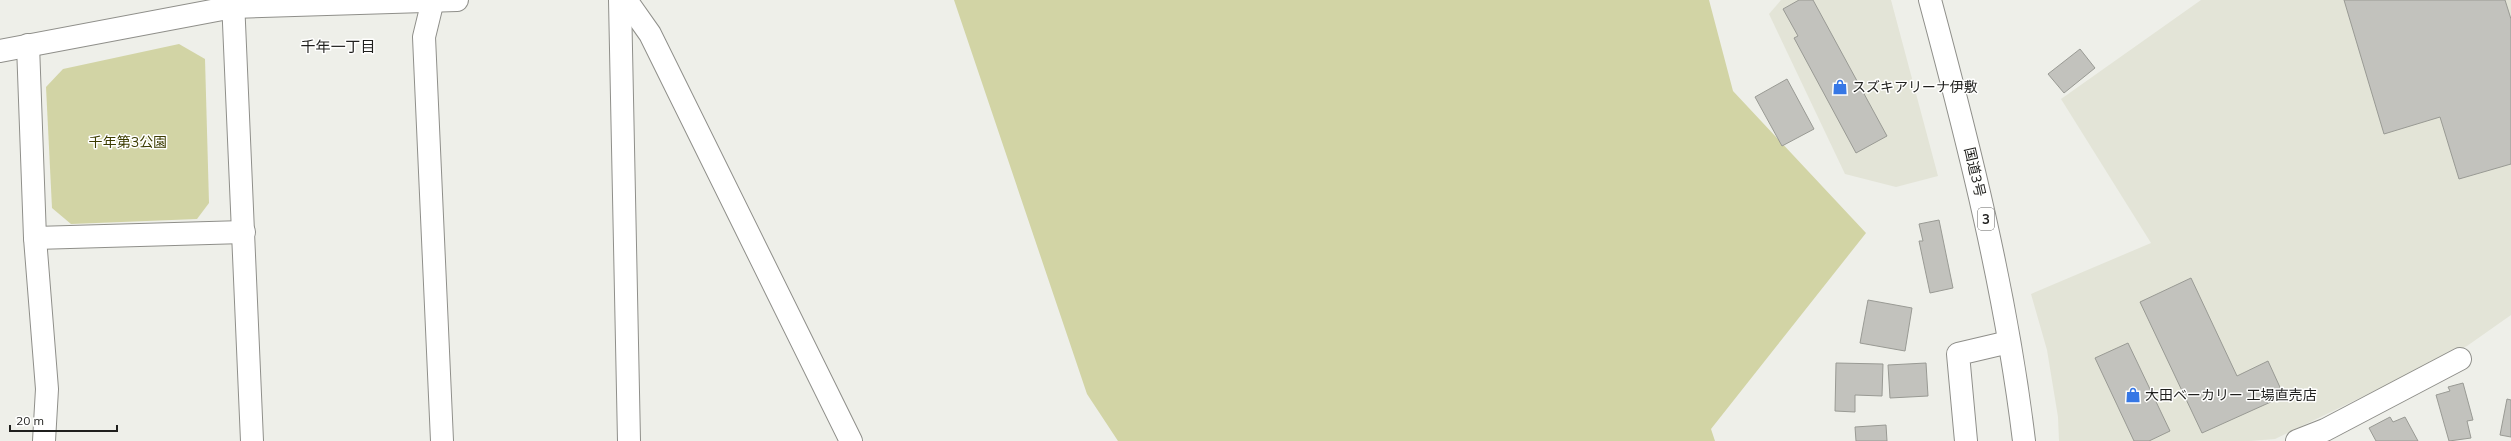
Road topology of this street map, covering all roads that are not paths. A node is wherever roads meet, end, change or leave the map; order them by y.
1 (457, 0) edge
2 (620, 0) edge
3 (626, 0) edge
4 (1930, 0) edge
5 (433, 1) edge
6 (233, 4) edge
7 (28, 45) junction
8 (0, 51) edge
9 (244, 232) junction
10 (35, 238) junction
11 (2009, 342) junction
12 (2460, 359) dead end
13 (44, 441) edge
14 (252, 441) edge
15 (442, 441) edge
16 (628, 441) edge
17 (851, 441) edge
18 (1966, 441) edge
19 (2024, 441) edge
20 (2297, 441) edge

1 - 5 main road
2 - 16 main road
3 - 17 main road
4 - 11 main road, 国道3号 / 3
5 - 6 main road
5 - 15 main road
6 - 7 main road
6 - 9 main road
7 - 8 main road
7 - 10 main road
9 - 10 main road
9 - 14 main road
10 - 13 main road
11 - 18 main road
11 - 19 main road, 国道3号 / 3
12 - 20 main road

